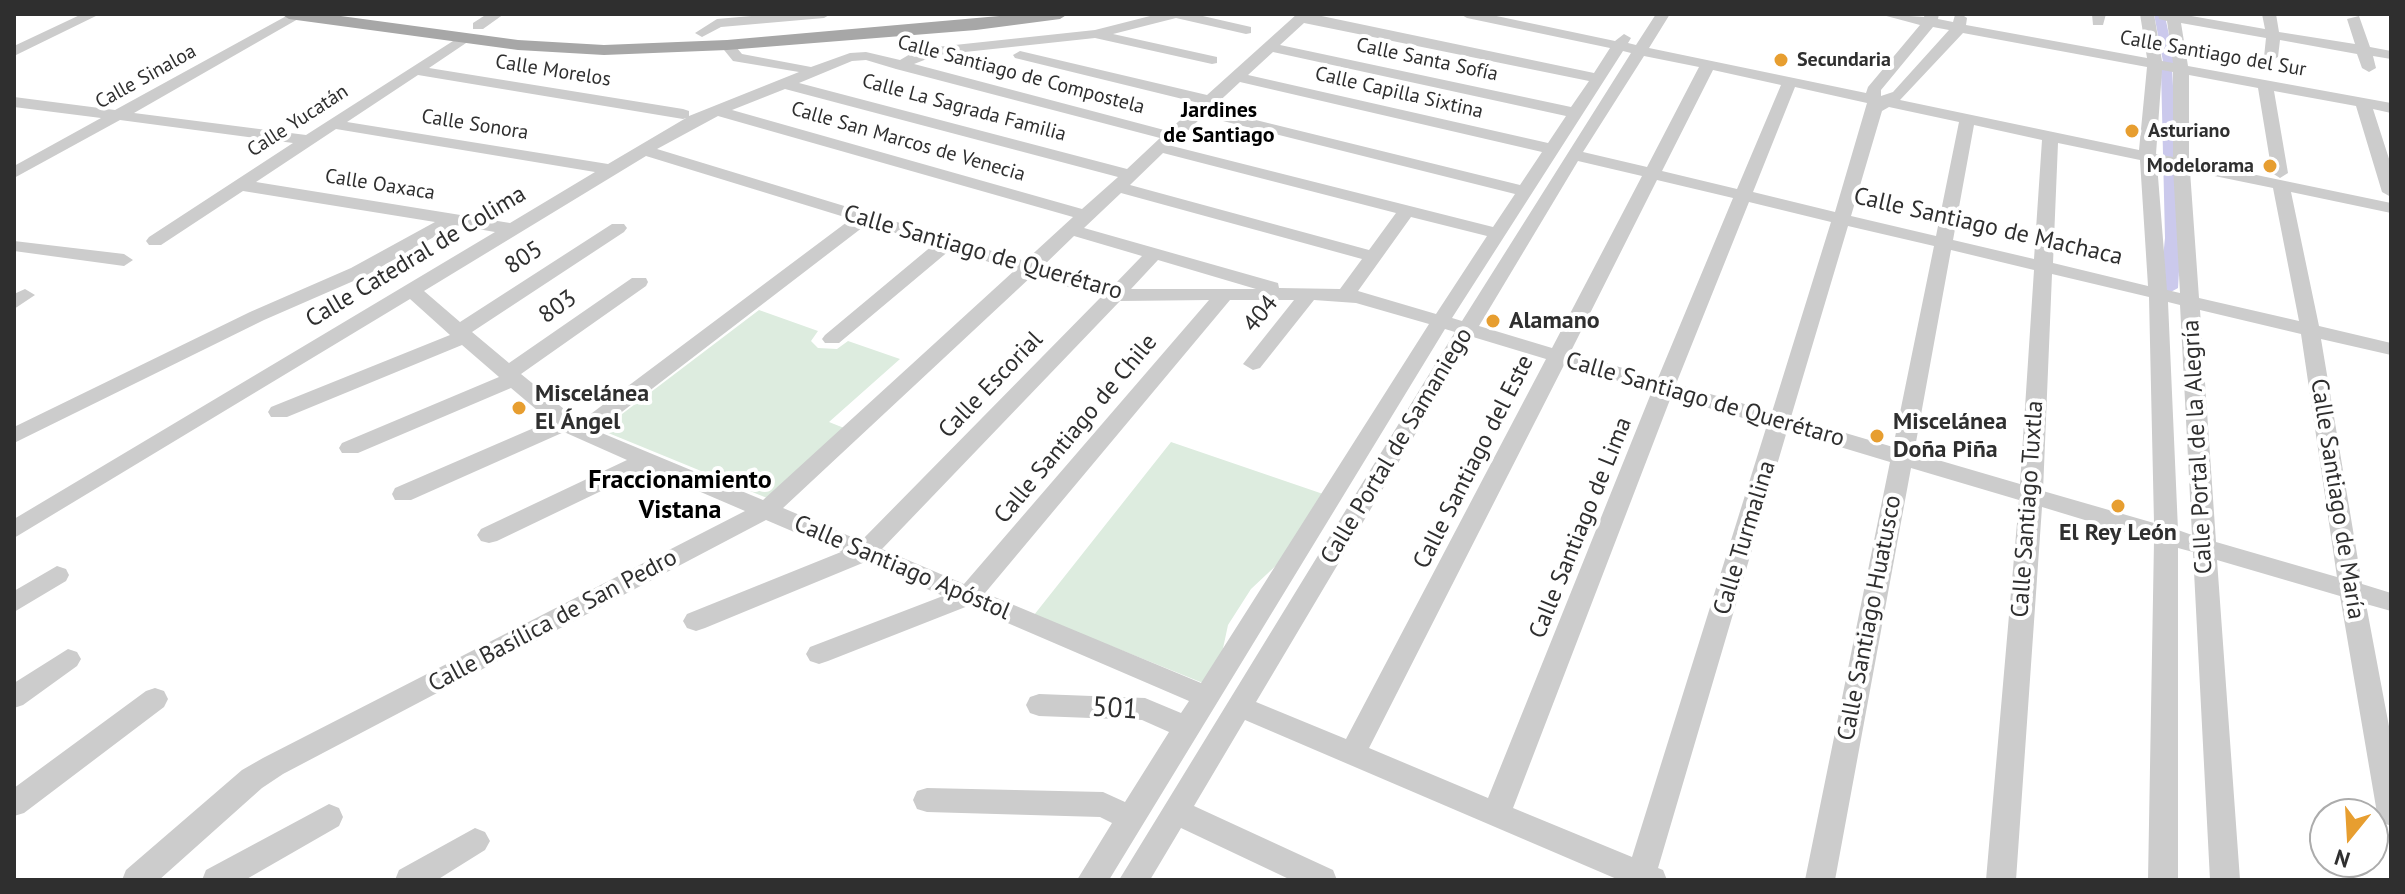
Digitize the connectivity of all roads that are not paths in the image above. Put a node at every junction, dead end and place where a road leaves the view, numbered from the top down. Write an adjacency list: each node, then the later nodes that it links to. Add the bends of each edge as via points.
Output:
1 (93, 14): 30 (street)
2 (401, 14): 22 (main road)
3 (497, 14): 22 (street, Calle Yucatán)
4 (824, 14): 23 (street, via 717,23)
5 (953, 14): 23 (main road)
6 (1060, 14): 27 (main road)
7 (1176, 14): 21 (street); 24 (street)
8 (1467, 14): 26 (street)
9 (1505, 14): 26 (street)
10 (1663, 14): 26 (street, Calle Portal de Samaniego)
11 (1886, 14): 18 (street, Calle Santiago del Sur)
12 (2147, 14): 36 (street, Calle Portal de la Alegría)
13 (2154, 14): 17 (street)
14 (2269, 14): 25 (street)
15 (294, 15): 22 (main road); 56 (street, Calle Sinaloa)
16 (1303, 16): 28 (street, Calle Basílica de San Pedro); 44 (street)
17 (2174, 16): 25 (street); 39 (street, Calle Portal de la Alegría)
18 (1931, 18): 20 (street, Calle Santiago del Sur); 48 (street, Calle Turmalina)
19 (2354, 19): 29 (street)
20 (1960, 21): 36 (street, Calle Santiago del Sur); 48 (street, Calle Turmalina)
21 (1246, 30)
22 (471, 32): 23 (main road, via 589,37); 27 (main road, via 559,49); 42 (street, Calle Yucatán)
23 (702, 33)
24 (1095, 34): 35 (street); 37 (street, via 936,51)
25 (2273, 35): 29 (street); 34 (street)
26 (1631, 44): 38 (street); 44 (street, Calle Portal de Samaniego); 48 (street); 65 (street, Calle Portal de Samaniego)
27 (727, 45): 41 (street, via 738,58)
28 (1271, 47): 43 (street, Calle Basílica de San Pedro); 54 (street, Calle Santa Sofía)
29 (2362, 50): 32 (street); 40 (street)
30 (14, 52)
31 (1020, 55): 51 (street)
32 (2391, 55)
33 (859, 56): 37 (street, Calle Santiago de Compostela); 46 (street, Calle Catedral de Colima)
34 (2271, 57)
35 (1212, 60)
36 (2155, 63): 39 (street, Calle Santiago del Sur); 64 (street, Calle Portal de la Alegría)
37 (901, 66): 61 (street, Calle Santiago de Compostela)
38 (1707, 67): 47 (street); 69 (street, Calle Santiago del Este)
39 (2181, 68): 45 (street, Calle Santiago del Sur); 66 (street, Calle Portal de la Alegría)
40 (2369, 68)
41 (805, 69)
42 (416, 70): 55 (street, Calle Morelos); 58 (street, Calle Yucatán)
43 (1237, 77): 51 (street, Calle Basílica de San Pedro); 62 (street, Calle Capilla Sixtina)
44 (1598, 78): 54 (street, Calle Portal de Samaniego)
45 (2265, 83): 50 (street, Calle Santiago del Sur); 70 (street, Calle Santiago de María)
46 (785, 84): 53 (street, Calle Catedral de Colima); 71 (street, Calle La Sagrada Familia)
47 (1789, 84): 48 (street); 75 (street, Calle Santiago de Lima)
48 (1881, 100): 57 (street); 64 (street); 80 (street, Calle Turmalina)
49 (14, 102): 56 (street)
50 (2363, 102): 52 (street, Calle Santiago del Sur); 74 (street)
51 (1207, 106): 61 (street, Calle Basílica de San Pedro); 73 (street)
52 (2391, 108)
53 (717, 111): 63 (street, Calle Catedral de Colima); 78 (street, Calle San Marcos de Venecia)
54 (1575, 113): 62 (street, Calle Portal de Samaniego)
55 (683, 114)
56 (118, 116): 60 (street); 68 (street, Calle Sinaloa)
57 (1967, 121): 59 (street); 88 (street, Calle Santiago Huatusco)
58 (333, 124): 60 (street, Calle Yucatán); 67 (street, Calle Sonora)
59 (2050, 138): 64 (street); 95 (street, Calle Santiago Tuxtla)
60 (309, 140): 72 (street, Calle Yucatán)
61 (1167, 143): 71 (street, Calle Basílica de San Pedro); 77 (street, Calle Santiago de Compostela)
62 (1551, 149): 73 (street, Calle Portal de Samaniego)
63 (643, 150): 67 (street, Calle Catedral de Colima); 79 (street, Calle Santiago de Querétaro)
64 (2148, 153): 66 (street); 99 (street, Calle Portal de la Alegría)
65 (1573, 155): 69 (street, Calle Santiago de Machaca); 107 (street, Calle Portal de Samaniego)
66 (2182, 159): 70 (street); 104 (street, Calle Portal de la Alegría)
67 (611, 170): 83 (street, Calle Catedral de Colima)
68 (14, 173)
69 (1653, 174): 75 (street, Calle Santiago de Machaca); 111 (street, Calle Santiago del Este)
70 (2280, 179): 74 (street); 76 (street); 106 (street, Calle Santiago de María)
71 (1125, 181): 78 (street, Calle Basílica de San Pedro); 92 (street, Calle La Sagrada Familia)
72 (241, 185): 81 (street, Calle Oaxaca); 86 (street, Calle Yucatán)
73 (1525, 191): 85 (street, Calle Portal de Samaniego)
74 (2391, 194)
75 (1744, 195): 80 (street, Calle Santiago de Machaca); 114 (street, Calle Santiago de Lima)
76 (2391, 208)
77 (1408, 209): 85 (street, Calle Santiago de Compostela); 92 (street)
78 (1088, 216): 84 (street, Calle Basílica de San Pedro)
79 (864, 218): 87 (street, Calle Santiago de Querétaro); 117 (street)
80 (1841, 218): 88 (street, Calle Santiago de Machaca); 116 (street, Calle Turmalina)
81 (453, 219): 83 (street, Calle Oaxaca); 118 (street, via 358,272)
82 (618, 228): 108 (street, 805)
83 (512, 229): 98 (street, Calle Catedral de Colima)
84 (1072, 230): 91 (street); 96 (street, Calle Basílica de San Pedro)
85 (1497, 233): 105 (street, Calle Portal de Samaniego)
86 (155, 241)
87 (947, 243): 96 (street, Calle Santiago de Querétaro); 109 (street)
88 (1943, 243): 95 (street, Calle Santiago de Machaca); 120 (street, Calle Santiago Huatusco)
89 (14, 246): 93 (street)
90 (14, 253): 94 (street)
91 (1154, 254): 100 (street, Calle Escorial); 102 (street)
92 (1374, 257): 103 (street)
93 (124, 260)
94 (81, 264)
95 (2043, 267): 99 (street, Calle Santiago de Machaca); 123 (street, Calle Santiago Tuxtla)
96 (1030, 269): 100 (street, Calle Santiago de Querétaro); 124 (street, Calle Basílica de San Pedro)
97 (639, 282): 113 (street, 803)
98 (411, 290): 108 (street, Calle Santiago Apóstol); 125 (street, Calle Catedral de Colima)
99 (2158, 294): 104 (street, Calle Santiago de Machaca); 127 (street, Calle Portal de la Alegría)
100 (1115, 295): 101 (street, Calle Santiago de Querétaro); 129 (street, Calle Escorial)
101 (1224, 295): 102 (street, Calle Santiago de Querétaro); 132 (street, Calle Santiago de Chile)
102 (1303, 295): 103 (street, Calle Santiago de Querétaro); 112 (street, 404)
103 (1346, 295): 105 (street, Calle Santiago de Querétaro)
104 (2190, 299): 106 (street, Calle Santiago de Machaca); 128 (street, Calle Portal de la Alegría)
105 (1440, 322): 107 (street, Calle Santiago de Querétaro); 139 (street, Calle Portal de Samaniego)
106 (2310, 329): 110 (street, Calle Santiago de Machaca); 131 (street, Calle Santiago de María)
107 (1467, 330): 111 (street, Calle Santiago de Querétaro); 142 (street, Calle Portal de Samaniego)
108 (461, 335): 113 (street, Calle Santiago Apóstol); 115 (street, 805)
109 (832, 339)
110 (2391, 349)
111 (1558, 357): 114 (street, Calle Santiago de Querétaro); 144 (street, Calle Santiago del Este)
112 (1253, 364)
113 (510, 377): 117 (street, Calle Santiago Apóstol); 119 (street, 803)
114 (1664, 388): 116 (street, Calle Santiago de Querétaro); 149 (street, Calle Santiago de Lima)
115 (279, 412)
116 (1780, 422): 120 (street, Calle Santiago de Querétaro); 153 (street, Calle Turmalina)
117 (573, 428): 121 (street, Calle Santiago Apóstol); 122 (street)
118 (14, 436)
119 (350, 448)
120 (1902, 458): 123 (street, Calle Santiago de Querétaro); 160 (street, Calle Santiago Huatusco)
121 (647, 460): 124 (street, Calle Santiago Apóstol); 126 (street)
122 (403, 494)
123 (2031, 496): 127 (street, Calle Santiago de Querétaro); 161 (street, Calle Santiago Tuxtla)
124 (766, 510): 129 (street, Calle Santiago Apóstol); 154 (street, Calle Basílica de San Pedro, via 273,766)
125 (14, 530)
126 (489, 535)
127 (2166, 536): 128 (street, Calle Santiago de Querétaro); 162 (street, Calle Portal de la Alegría)
128 (2204, 547): 131 (street, Calle Santiago de Querétaro); 163 (street, Calle Portal de la Alegría)
129 (865, 552): 132 (street, Calle Santiago Apóstol); 135 (street)
130 (57, 575): 134 (street)
131 (2351, 590): 133 (street, Calle Santiago de Querétaro); 148 (street, Calle Santiago de María)
132 (968, 596): 136 (street); 139 (street, Calle Santiago Apóstol)
133 (2391, 602)
134 (14, 603)
135 (696, 621)
136 (819, 654)
137 (68, 659): 138 (street)
138 (14, 697)
139 (1207, 697): 143 (street, Calle Portal de Samaniego)
140 (155, 699): 146 (street)
141 (1039, 705): 143 (street, 501, via 1145,709)
142 (1239, 706): 144 (street); 147 (street, Calle Portal de Samaniego)
143 (1188, 728): 151 (street, Calle Portal de Samaniego)
144 (1353, 753): 149 (street)
145 (927, 800): 151 (street, via 1103,805)
146 (14, 804)
147 (1175, 811): 158 (street, Calle Portal de Samaniego); 159 (street)
148 (2391, 813)
149 (1496, 814): 153 (street)
150 (329, 817): 155 (street)
151 (1131, 818): 157 (street, Calle Portal de Samaniego)
152 (475, 841): 156 (street)
153 (1647, 878)
154 (137, 880)
155 (217, 880)
156 (410, 880)
157 (1092, 880)
158 (1134, 880)
159 (1322, 880)
160 (1820, 880)
161 (2001, 880)
162 (2163, 880)
163 (2225, 880)

